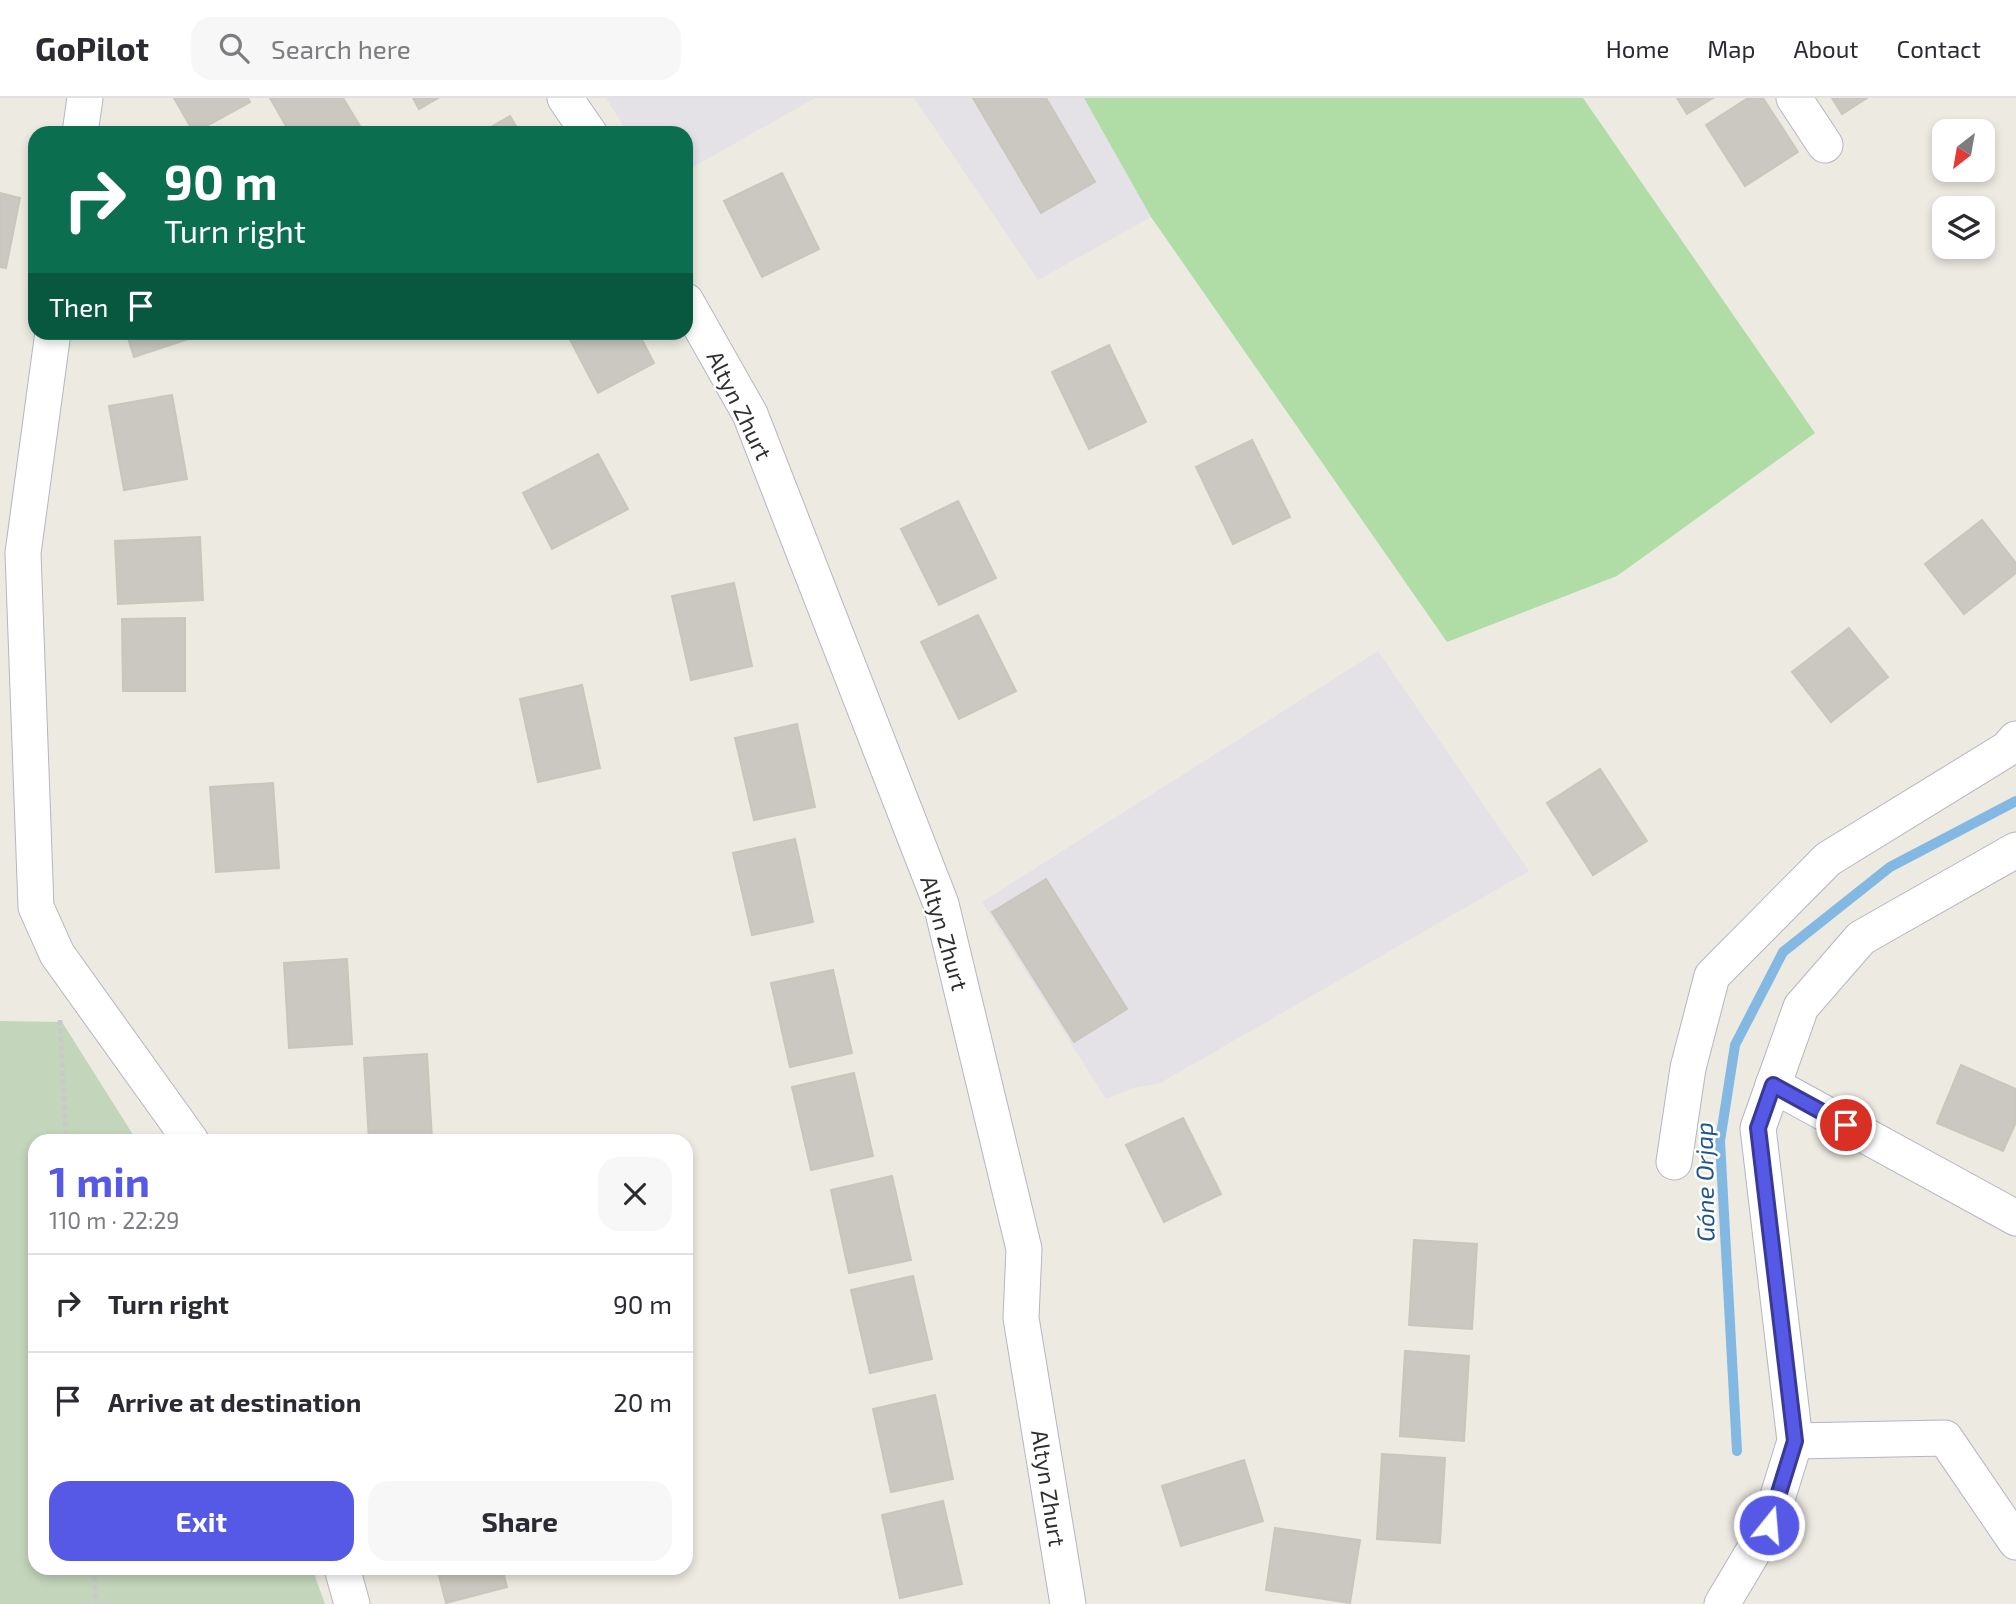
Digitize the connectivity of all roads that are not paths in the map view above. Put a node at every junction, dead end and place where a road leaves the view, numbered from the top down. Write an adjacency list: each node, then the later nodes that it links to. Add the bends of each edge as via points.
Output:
1 (85, 98): 4 (street)
2 (565, 98): 5 (street)
3 (1794, 98): 6 (street)
4 (81, 126)
5 (584, 126)
6 (1825, 145)
7 (693, 313): 19 (street, Altyn Zhurt, via 750,414 941,904 1024,1249 1021,1318)
8 (52, 340): 12 (street, via 23,553 36,907 57,954)
9 (2016, 739): 13 (street, via 1828,859 1712,976 1688,1068)
10 (2016, 850): 11 (street, via 1861,938 1801,1007)
11 (1773, 1085): 14 (street); 15 (street, via 1758,1128)
12 (186, 1134)
13 (1674, 1162)
14 (2016, 1218)
15 (1795, 1441): 16 (street, via 1945,1438); 20 (street, via 1769,1525)
16 (2016, 1542)
17 (344, 1575): 18 (street)
18 (352, 1604)
19 (1068, 1604)
20 (1722, 1604)

